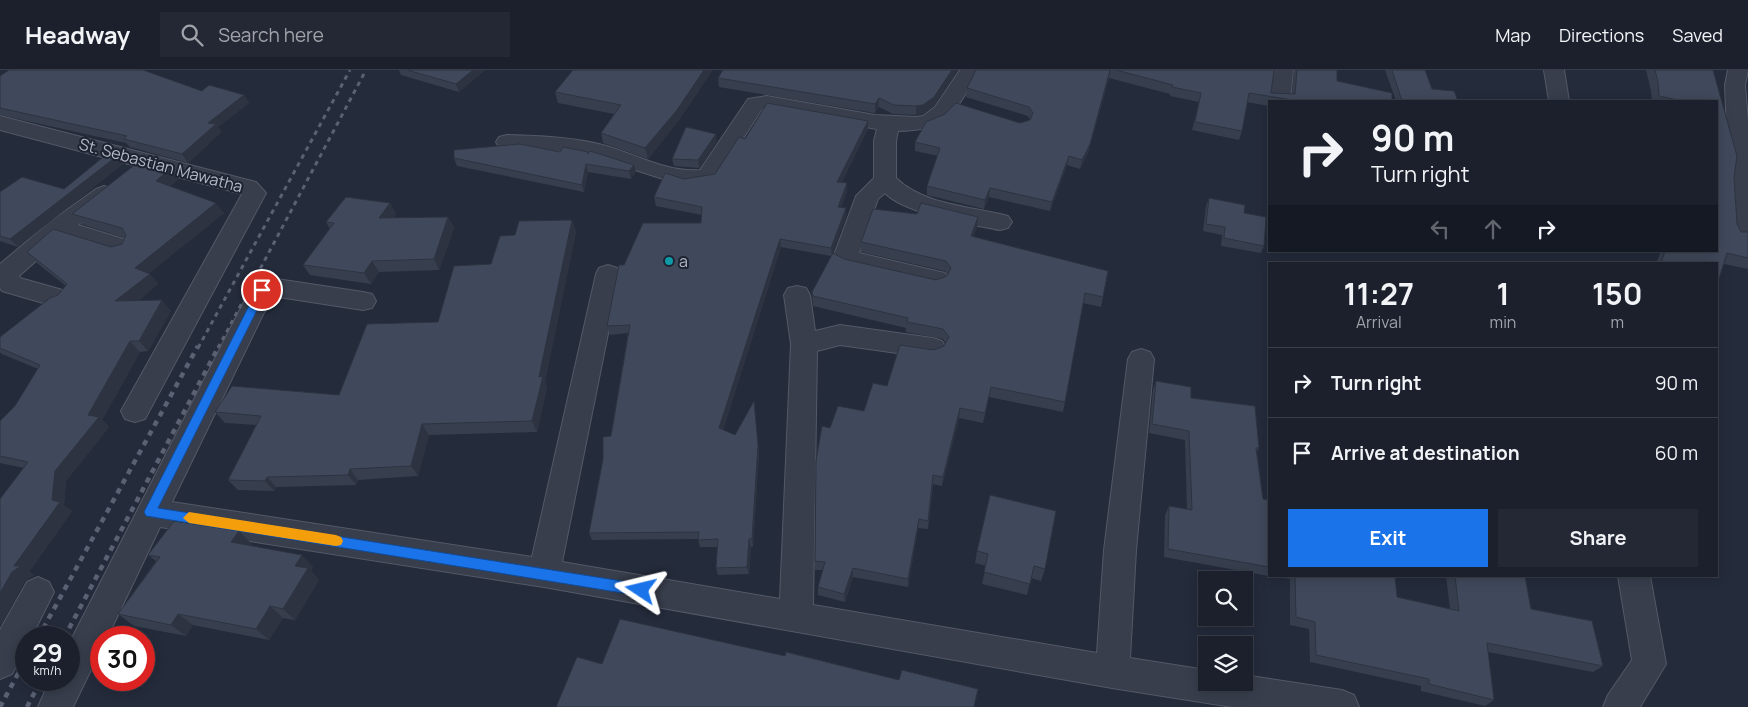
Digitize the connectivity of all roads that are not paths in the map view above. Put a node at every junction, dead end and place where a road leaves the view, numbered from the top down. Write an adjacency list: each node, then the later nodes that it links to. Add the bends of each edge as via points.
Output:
1 (970, 70): 8 (street, via 958,104 930,120 903,125)
2 (1283, 70): 5 (street)
3 (1554, 70): 6 (street)
4 (1738, 70): 16 (street, via 1735,86 1743,160 1740,186)
5 (1280, 100)
6 (1559, 100)
7 (0, 123): 9 (street, St. Sebastian Mawatha)
8 (889, 123): 10 (street, via 767,102 755,104 707,177 684,179 590,149 563,144); 13 (street, via 885,141)
9 (22, 129): 11 (street); 12 (street, St. Sebastian Mawatha)
10 (507, 142)
11 (0, 144)
12 (146, 160): 15 (street); 26 (street, St. Sebastian Mawatha, via 248,187 254,193)
13 (885, 180): 14 (street, via 899,194 936,208); 19 (street, via 868,196 845,258)
14 (1000, 222)
15 (58, 228): 17 (street); 21 (street, via 5,274 11,285)
16 (1742, 233)
17 (121, 247)
18 (608, 274): 28 (street)
19 (936, 279)
20 (797, 295): 23 (street)
21 (57, 298)
22 (363, 301): 27 (street, via 270,287 262,290)
23 (804, 344): 24 (street, via 840,335); 31 (street)
24 (933, 348)
25 (1141, 359): 34 (street, via 1120,550)
26 (135, 411)
27 (150, 512): 28 (street); 32 (street)
28 (544, 573): 31 (street)
29 (1634, 577): 38 (street, via 1649,664)
30 (38, 592): 33 (street)
31 (796, 617): 34 (street)
32 (80, 655)
33 (0, 664)
34 (1112, 672): 37 (street)
35 (62, 691): 36 (street)
36 (55, 707)
37 (1342, 707)
38 (1620, 707)

